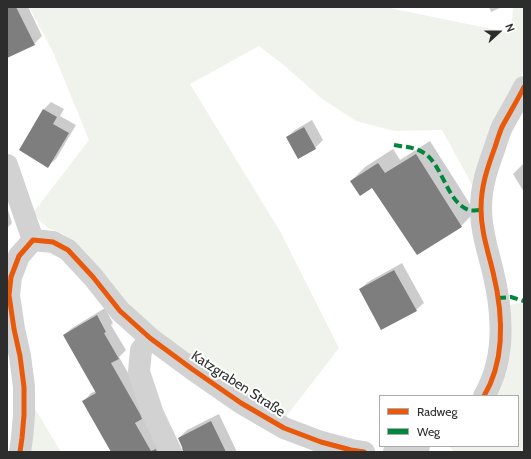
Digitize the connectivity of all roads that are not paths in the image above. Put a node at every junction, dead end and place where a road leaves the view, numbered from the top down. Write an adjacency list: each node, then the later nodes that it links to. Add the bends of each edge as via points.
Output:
1 (524, 87): 5 (street, via 502,129 482,189 484,240 498,298 501,330 499,358)
2 (7, 165): 3 (street)
3 (33, 240): 4 (street, Katzgraben Straße, via 53,242 68,250 120,311); 7 (street, via 19,256 10,277 9,295 24,387)
4 (150, 338): 8 (street, via 141,350 139,372 153,414); 9 (street, Katzgraben Straße, via 241,403 284,428 320,442)
5 (485, 395)
6 (415, 447): 10 (street)
7 (20, 452)
8 (170, 452)
9 (364, 452)
10 (394, 452)

